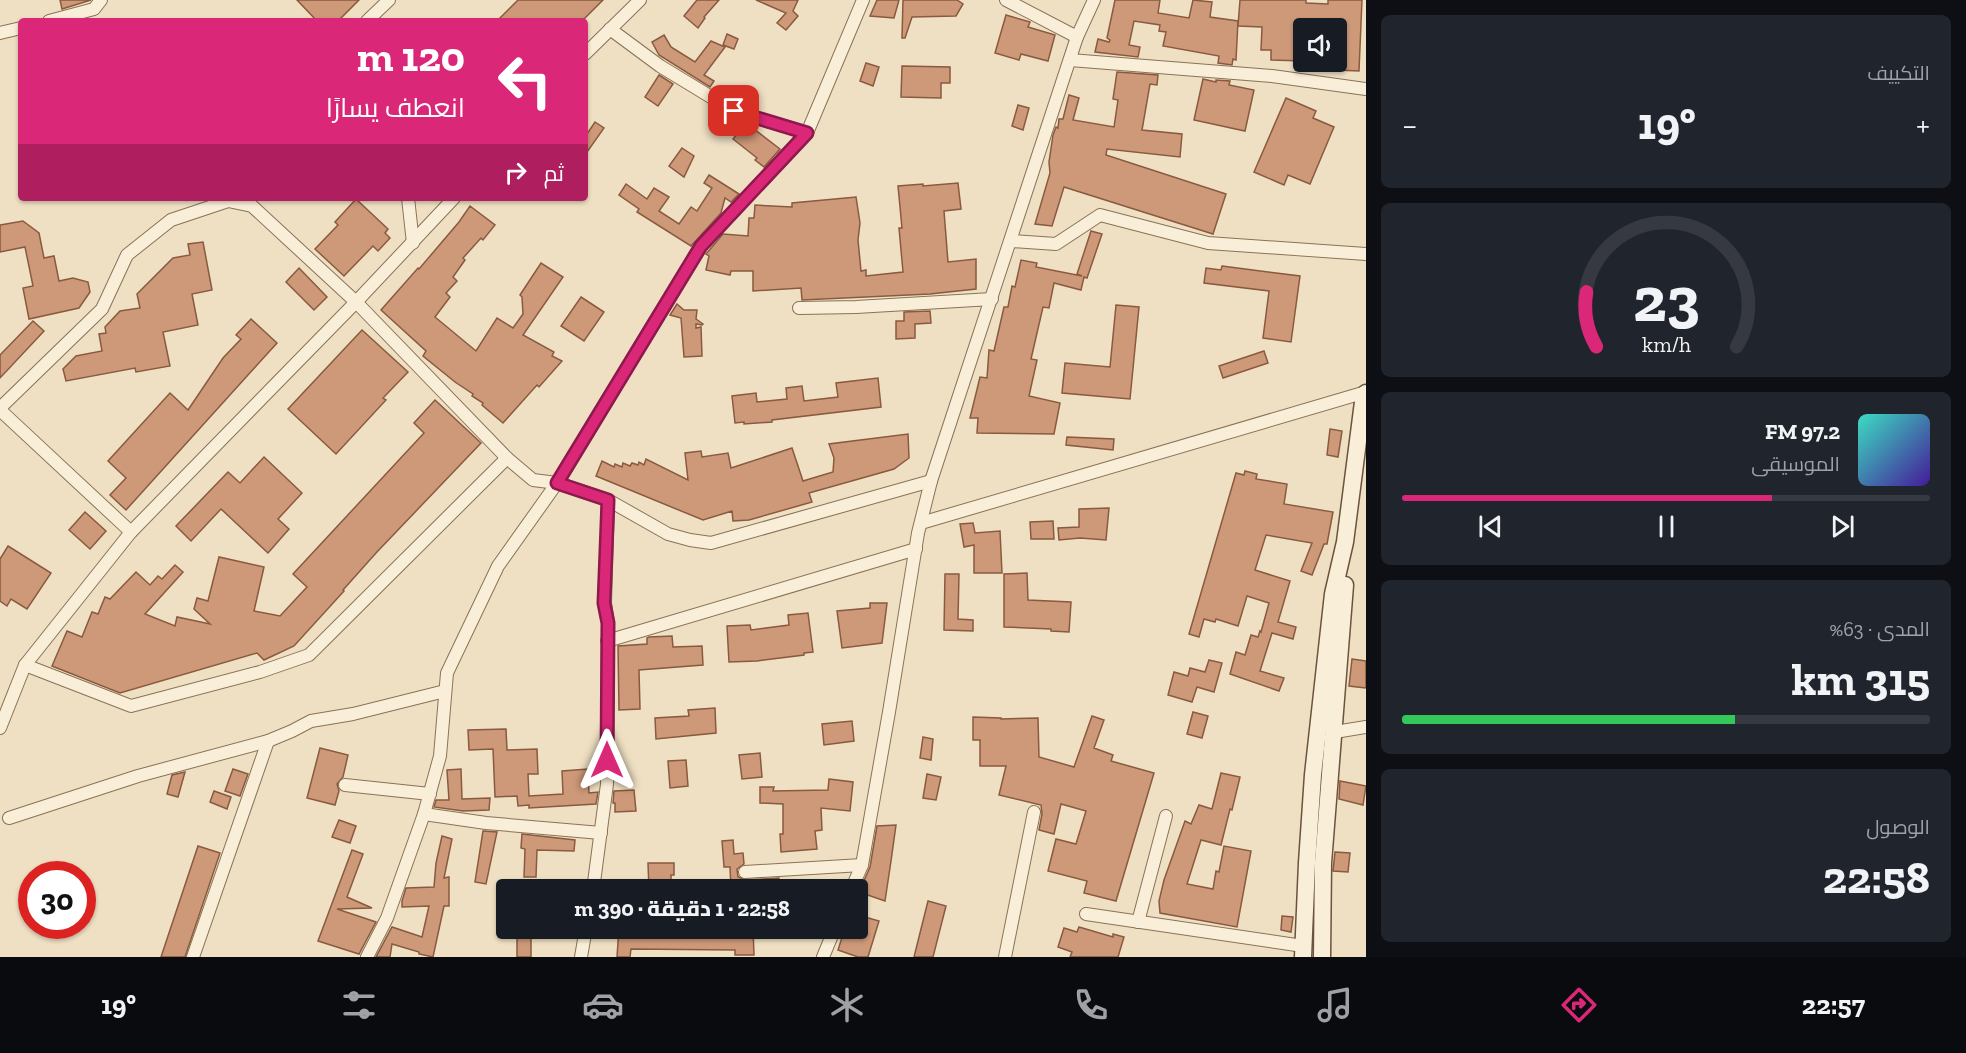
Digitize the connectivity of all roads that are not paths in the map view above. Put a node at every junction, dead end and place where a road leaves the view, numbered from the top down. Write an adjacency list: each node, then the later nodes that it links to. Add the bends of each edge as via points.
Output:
1 (101, 0): 7 (street, via 94,9)
2 (389, 0): 8 (street)
3 (640, 0): 10 (street)
4 (863, 0): 16 (street)
5 (1006, 0): 12 (street)
6 (1094, 0): 12 (street)
7 (60, 18)
8 (370, 18)
9 (18, 29): 11 (street)
10 (610, 29): 13 (street); 16 (street, via 660,66 734,111)
11 (0, 33)
12 (1077, 37): 14 (street)
13 (588, 51)
14 (1070, 60): 15 (street, via 1272,75); 21 (street)
15 (1366, 89)
16 (807, 133): 32 (street, via 701,246)
17 (222, 201): 28 (street, via 171,220 127,255 102,309)
18 (228, 201): 25 (street, via 252,206)
19 (408, 201): 22 (street)
20 (451, 201): 22 (street)
21 (1011, 241): 23 (street, via 1056,244 1100,216 1208,243); 24 (street)
22 (412, 243): 25 (street)
23 (1366, 254)
24 (992, 299): 26 (street); 31 (street)
25 (356, 302): 30 (street); 35 (street)
26 (799, 308)
27 (1366, 392): 29 (main road); 34 (street)
28 (0, 409): 35 (street)
29 (1365, 414): 36 (main road)
30 (507, 458): 32 (street, via 533,480); 39 (street, via 309,655 131,706)
31 (931, 481): 33 (street, via 711,543 668,534); 34 (street)
32 (557, 483): 33 (street); 40 (street, via 498,566 447,673)
33 (608, 500): 38 (street, via 604,603)
34 (921, 523): 37 (street)
35 (131, 532): 39 (street)
36 (1345, 542): 43 (main road, via 1346,582); 60 (main road, via 1334,594 1313,775)
37 (916, 549): 38 (street); 52 (street)
38 (608, 641): 51 (street, via 607,784)
39 (25, 665): 41 (street)
40 (445, 691): 44 (street, via 311,721); 46 (street, via 440,756)
41 (0, 728)
42 (1366, 728): 43 (street)
43 (1335, 732): 66 (main road, via 1323,863)
44 (268, 741): 50 (street, via 138,776); 61 (street)
45 (345, 785): 46 (street)
46 (430, 794): 48 (street)
47 (1034, 812): 65 (street)
48 (424, 814): 51 (street); 62 (street, via 387,918)
49 (1166, 816): 57 (street)
50 (9, 818)
51 (601, 833): 54 (street)
52 (862, 865): 53 (street); 55 (street)
53 (745, 872)
54 (595, 879)
55 (856, 879)
56 (1086, 914): 57 (street)
57 (1138, 922): 60 (street)
58 (584, 939): 63 (street)
59 (830, 939): 64 (street)
60 (1303, 951)
61 (193, 957)
62 (367, 957)
63 (581, 957)
64 (823, 957)
65 (1005, 957)
66 (1322, 957)

